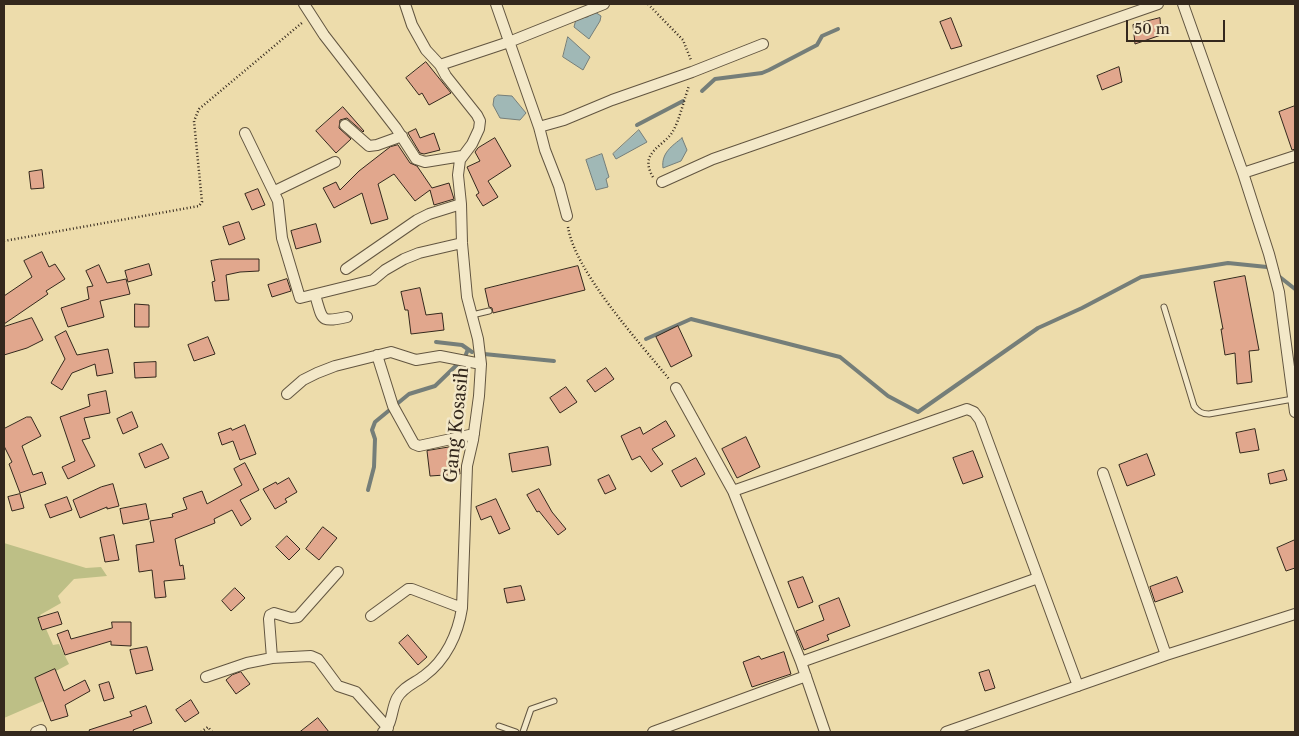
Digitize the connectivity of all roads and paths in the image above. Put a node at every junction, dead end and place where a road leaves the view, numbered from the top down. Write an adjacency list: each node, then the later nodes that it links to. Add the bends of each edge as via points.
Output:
1 (304, 4): 8 (street)
2 (405, 4): 11 (street, Gang Kosasih, via 426,50)
3 (496, 4): 9 (street)
4 (604, 4): 9 (street)
5 (648, 4): 12 (path, via 683,40)
6 (1158, 4): 21 (street, via 713,159)
7 (1183, 4): 20 (street)
8 (311, 16): 16 (street); 25 (path, via 198,109 194,122 202,202 199,206)
9 (509, 42): 11 (street); 14 (street)
10 (762, 44): 12 (street)
11 (440, 65): 17 (street, Gang Kosasih, via 480,121 476,136)
12 (692, 72): 14 (street); 21 (path, via 673,132 649,158 651,175)
13 (345, 125): 16 (street, via 369,146)
14 (539, 127): 24 (street)
15 (245, 133): 22 (street)
16 (402, 136): 17 (street, via 420,161)
17 (462, 156): 23 (street, Gang Kosasih, via 458,166)
18 (1295, 156): 20 (street)
19 (335, 162): 22 (street)
20 (1243, 173): 37 (street, via 1279,292)
21 (662, 182)
22 (274, 191): 28 (street, via 282,238 300,298)
23 (461, 204): 26 (street, Gang Kosasih); 27 (street, via 423,217)
24 (567, 216): 35 (path, via 570,237 590,277)
25 (4, 241)
26 (462, 244): 28 (street, via 404,258 373,280); 31 (street, Gang Kosasih)
27 (346, 269)
28 (315, 295): 32 (street, via 325,320)
29 (1164, 307): 37 (lane, via 1198,411 1209,414)
30 (489, 311): 31 (lane)
31 (471, 315): 34 (street, Gang Kosasih, via 478,339)
32 (347, 317)
33 (377, 355): 34 (street, via 391,352 416,360 440,356); 36 (street, via 334,366 303,380); 39 (street, via 393,406 414,444 419,446)
34 (478, 364): 39 (street, Gang Kosasih)
35 (676, 388): 41 (street)
36 (287, 394)
37 (1294, 399): 38 (street)
38 (1295, 412)
39 (474, 434): 44 (street, Gang Kosasih, via 467,466)
40 (1102, 473): 47 (street)
41 (733, 491): 43 (street, via 969,409 980,420); 49 (street)
42 (338, 572): 48 (street, via 298,617 270,615)
43 (1038, 578): 49 (street); 52 (street)
44 (462, 608): 46 (street, via 408,589); 55 (street, Gang Kosasih, via 455,637 428,673 406,687 396,698)
45 (1295, 614): 47 (street)
46 (371, 616)
47 (1166, 655): 52 (street)
48 (272, 658): 51 (street); 55 (street, via 311,656 318,660 338,686 356,692)
49 (801, 662): 50 (street)
50 (806, 676): 60 (street); 61 (street)
51 (206, 677)
52 (1078, 686): 62 (street)
53 (554, 701): 59 (lane, via 531,709)
54 (499, 726): 58 (lane)
55 (385, 730)
56 (201, 732): 57 (path, via 208,727)
57 (212, 732)
58 (516, 732)
59 (523, 732)
60 (653, 732)
61 (825, 732)
62 (946, 732)

